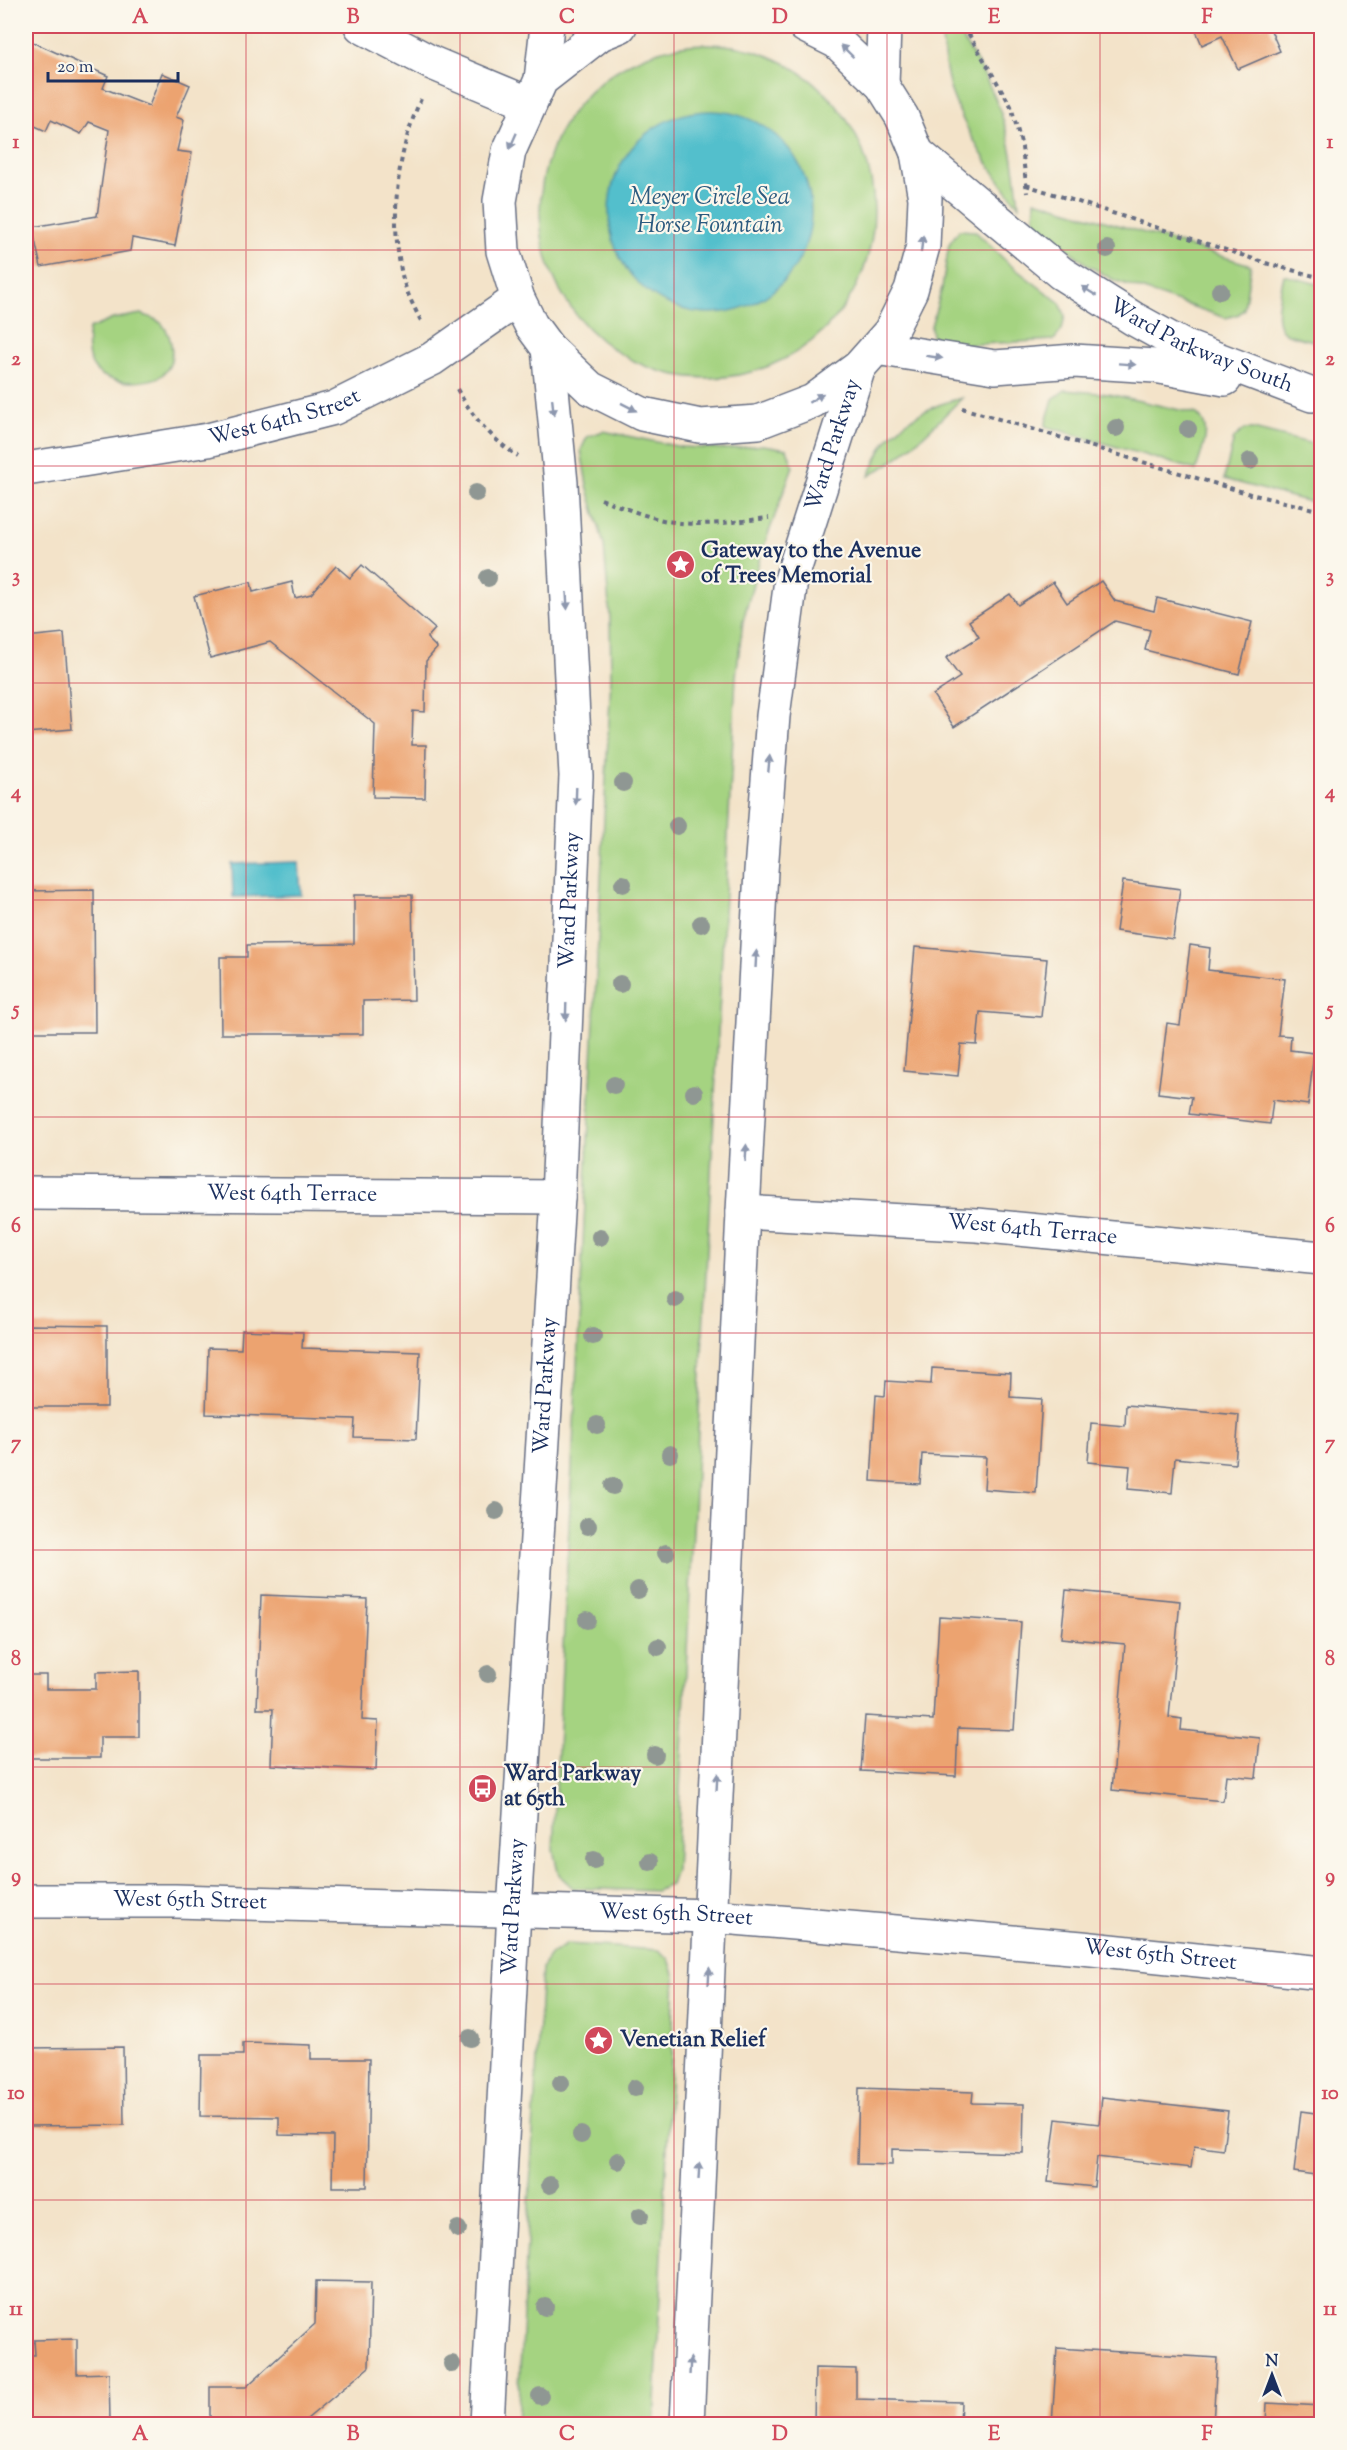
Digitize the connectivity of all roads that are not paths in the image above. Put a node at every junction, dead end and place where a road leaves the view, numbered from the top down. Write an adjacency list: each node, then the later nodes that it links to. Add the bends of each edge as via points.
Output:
1 (361, 26): 7 (main road, via 432,63)
2 (547, 26): 7 (main road)
3 (620, 26): 7 (main road, via 600,34)
4 (805, 26): 6 (main road, one-way to 4, via 837,42)
5 (884, 26): 6 (main road)
6 (882, 86): 8 (main road, via 902,117)
7 (536, 92): 9 (main road, one-way to 9, via 509,151 500,201 503,251)
8 (916, 153): 11 (main road, one-way to 8, via 890,332 911,290 923,246 925,198); 12 (main road, Ward Parkway South, one-way to 8, via 1183,346 1134,319 1061,273)
9 (518, 299): 10 (main road); 13 (main road, West 64th Street, via 432,359 334,408 208,440)
10 (548, 348): 11 (main road, one-way to 11, via 590,388 642,414 700,426 758,422 813,401); 15 (main road, Ward Parkway, one-way to 15, via 561,483 576,776)
11 (868, 358): 12 (main road, Ward Parkway South, one-way to 12, via 995,367 1074,361 1155,366); 16 (main road, Ward Parkway, one-way to 11, via 760,871 773,716 791,580)
12 (1317, 396)
13 (26, 469)
14 (26, 1193): 15 (main road, West 64th Terrace)
15 (558, 1197): 19 (main road, Ward Parkway)
16 (743, 1212): 17 (main road, West 64th Terrace, via 977,1225); 20 (main road, Ward Parkway, one-way to 16)
17 (1322, 1258)
18 (26, 1901): 19 (main road, West 65th Street, via 175,1901)
19 (514, 1911): 20 (main road, West 65th Street); 22 (main road, Ward Parkway)
20 (711, 1916): 21 (main road, West 65th Street); 23 (main road, Ward Parkway, one-way to 20)
21 (1322, 1973)
22 (486, 2424)
23 (687, 2424)

